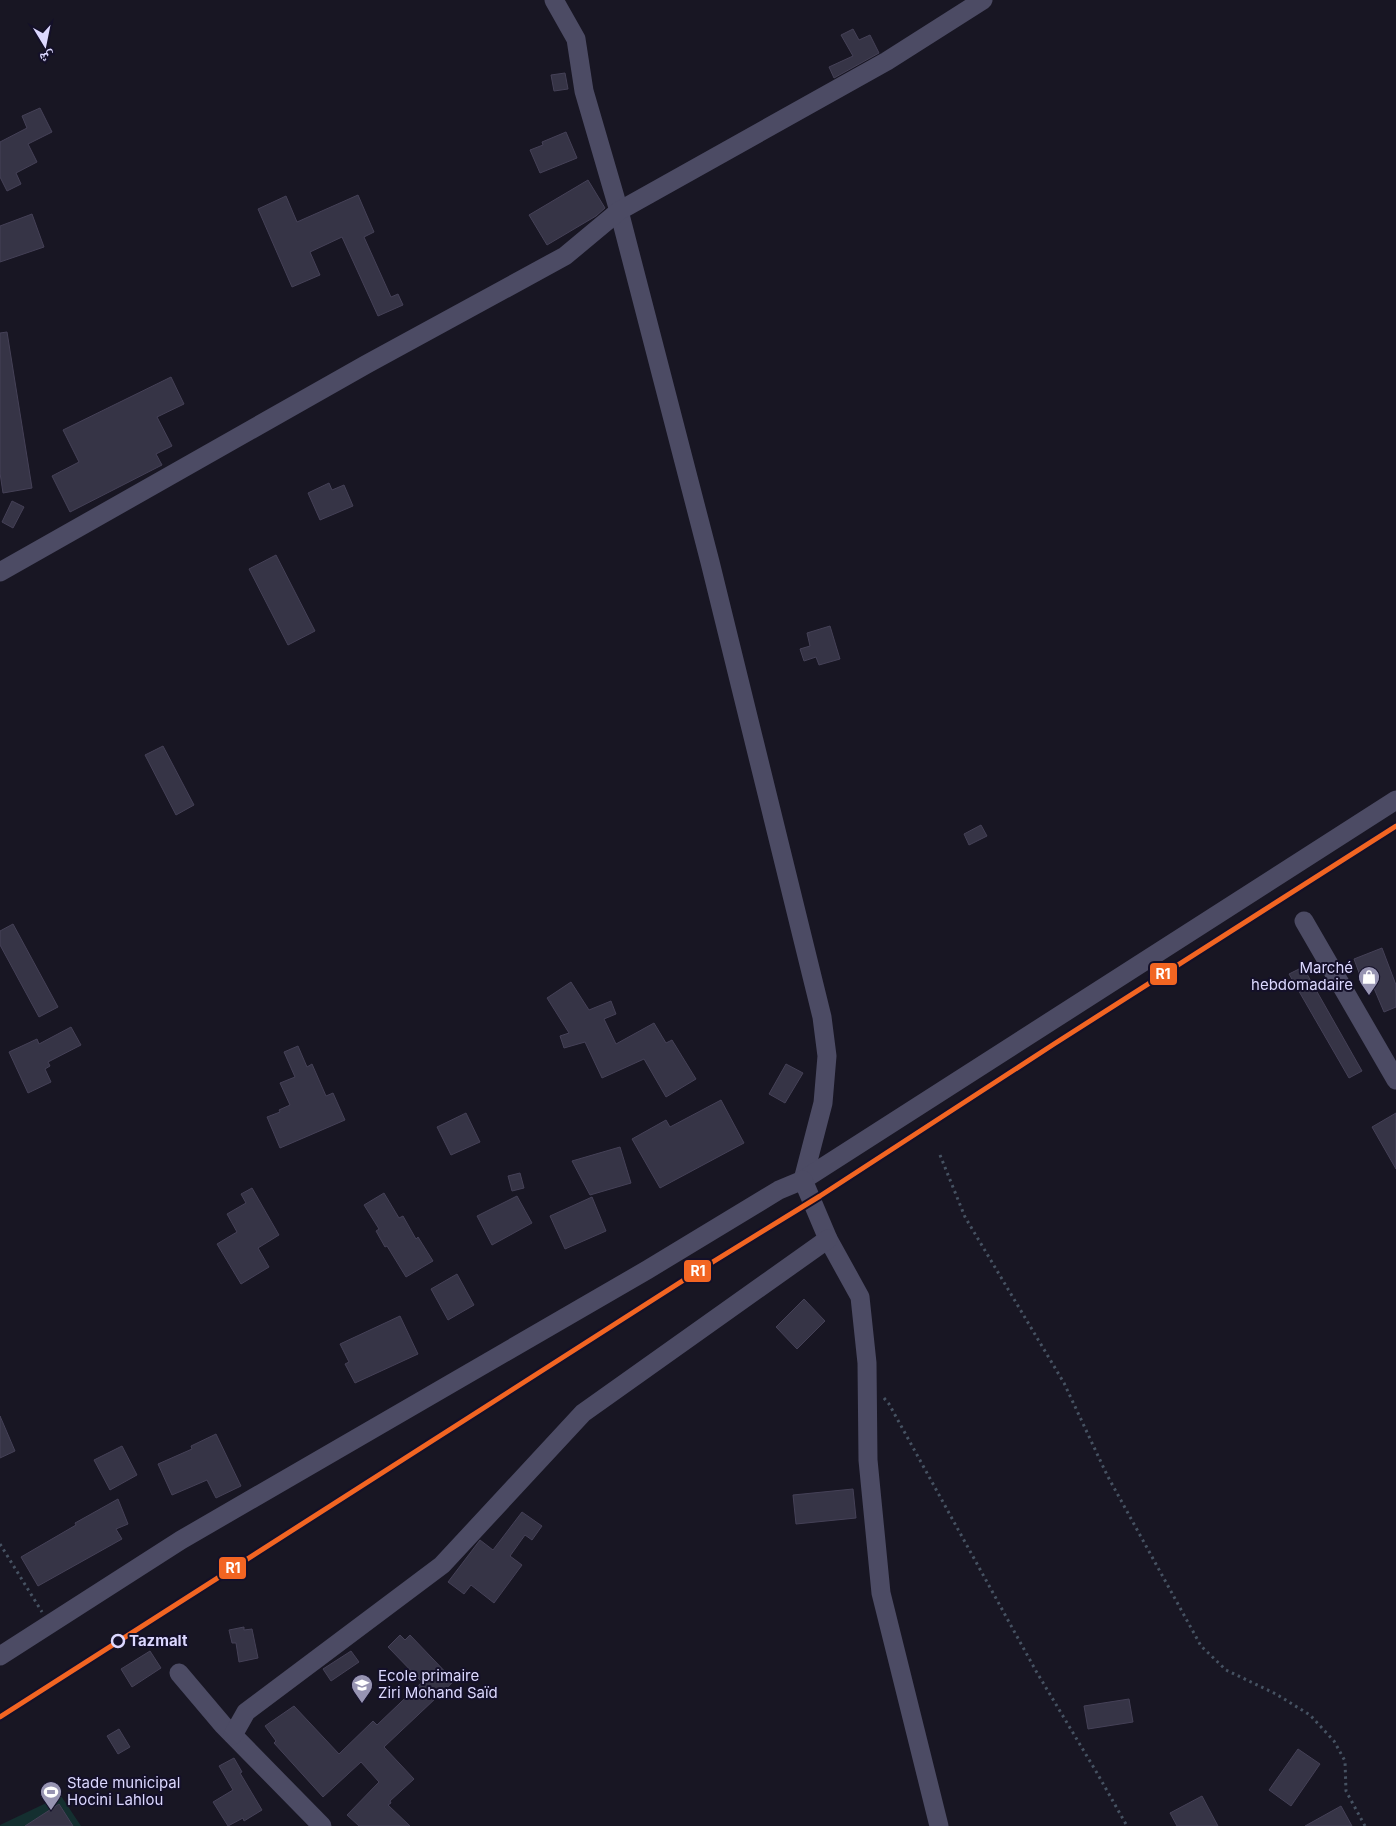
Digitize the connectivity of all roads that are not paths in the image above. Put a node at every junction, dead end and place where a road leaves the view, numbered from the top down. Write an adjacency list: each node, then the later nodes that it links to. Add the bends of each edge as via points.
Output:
1 (554, 0): 3 (street, via 576,40 584,91)
2 (983, 0): 3 (street, via 887,61)
3 (619, 211): 4 (street, via 565,256); 8 (street, via 710,562 822,1017 827,1056 823,1104)
4 (0, 572)
5 (1396, 800): 8 (street)
6 (1304, 921): 7 (street)
7 (1396, 1080)
8 (803, 1180): 9 (street); 10 (street, via 779,1190 648,1270 190,1535)
9 (828, 1239): 12 (street, via 583,1413 442,1565 246,1712); 14 (street, via 860,1297 868,1362 868,1460 880,1593)
10 (0, 1656)
11 (179, 1673): 12 (street)
12 (233, 1735): 13 (street)
13 (322, 1826)
14 (938, 1826)

